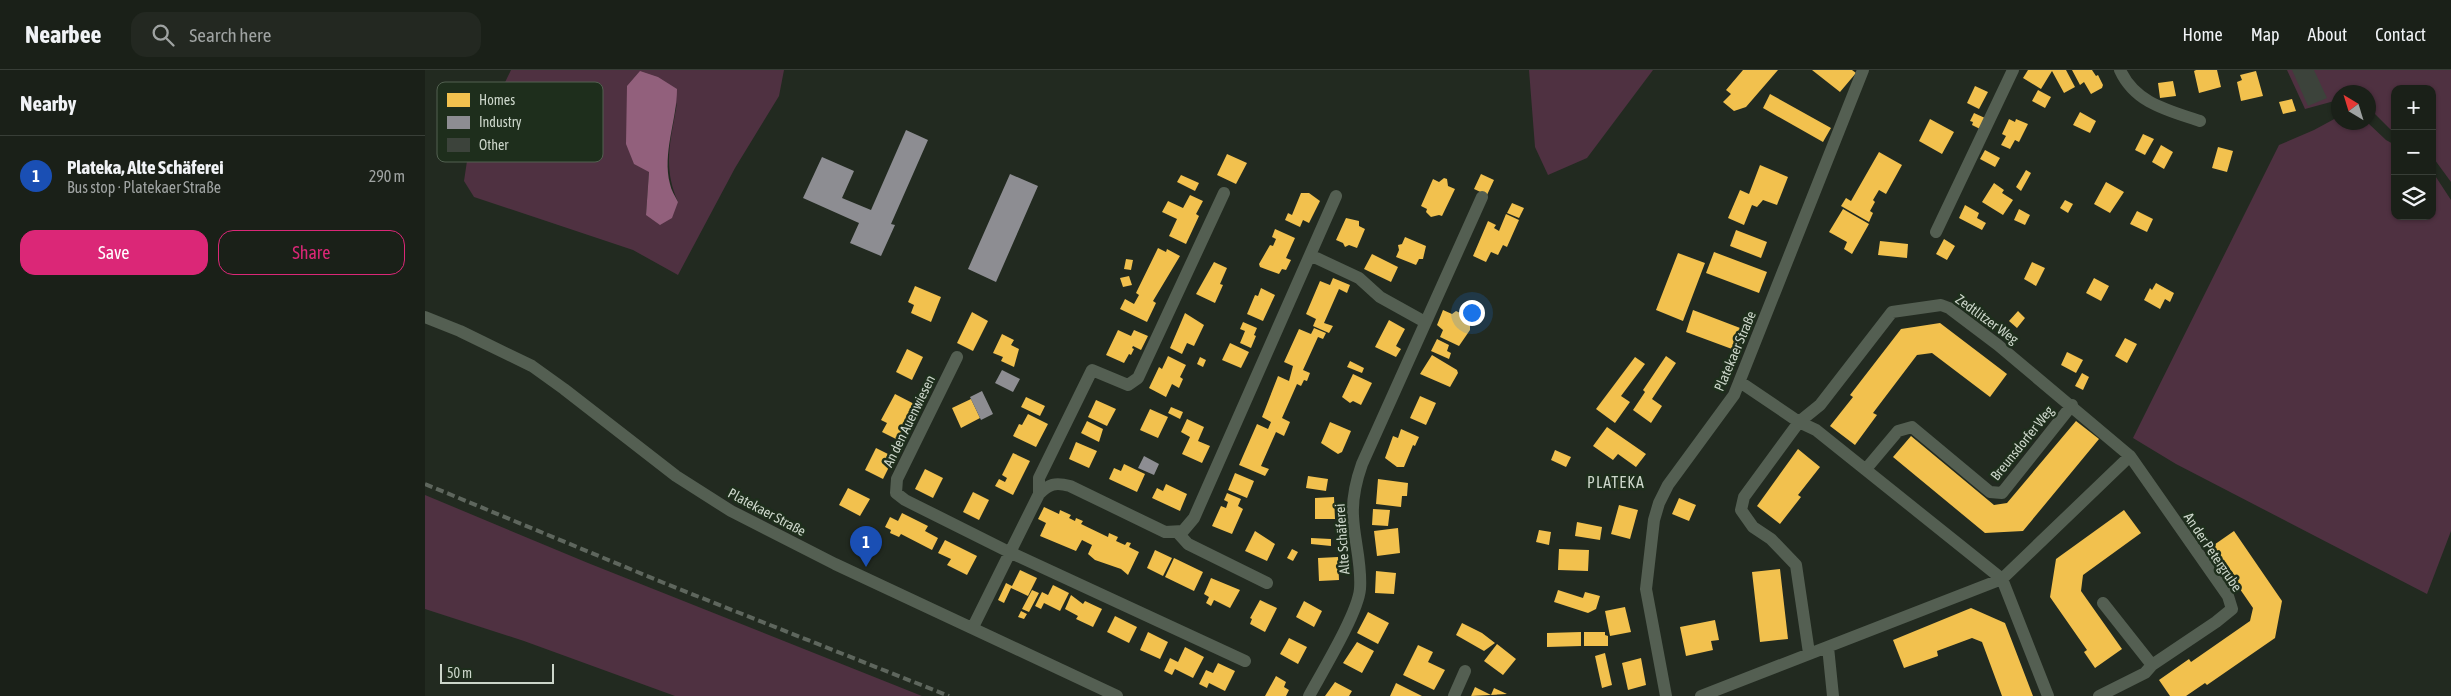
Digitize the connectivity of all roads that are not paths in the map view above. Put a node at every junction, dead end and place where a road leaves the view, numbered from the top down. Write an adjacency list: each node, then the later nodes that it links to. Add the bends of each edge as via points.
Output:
1 (1863, 70): 13 (street, Platekaer Straße)
2 (2013, 70): 8 (street)
3 (2120, 70): 4 (street, via 2126,83 2139,97 2157,107)
4 (2200, 121)
5 (1225, 193): 18 (street, via 1138,378 1128,385 1092,370 1039,478)
6 (1336, 196): 9 (street)
7 (1482, 197): 11 (street, Alte Schäferei)
8 (1936, 232)
9 (1310, 255): 11 (street, via 1359,278 1380,297); 19 (street, via 1194,518)
10 (425, 317): 24 (street, Platekaer Straße, via 532,366 676,476 731,511 835,564)
11 (1425, 322): 31 (street, Alte Schäferei, via 1357,478 1353,516 1359,591)
12 (957, 356): 20 (street, An den Auenwiesen, via 897,479 896,493)
13 (1740, 382): 15 (street); 33 (street, Platekaer Straße, via 1727,408 1669,485 1654,520 1646,589)
14 (2072, 405): 15 (street, Zedtlitzer Weg, via 1975,327 1941,305 1892,312 1820,404); 16 (street, Breunsdorfer Weg); 17 (street, Breunsdorfer Weg, via 2002,493 1990,492 1912,428 1898,431)
15 (1799, 422): 17 (street, via 1816,430); 26 (street, Zedtlitzer Weg, via 1744,497 1741,510 1753,527 1771,539 1796,565)
16 (2129, 456): 21 (street); 28 (street, An der Petergrube, via 2228,596 2232,609)
17 (1866, 469): 21 (street)
18 (1039, 494): 19 (street, via 1048,485 1070,486 1165,532); 20 (street)
19 (1178, 533): 22 (street, via 1188,544)
20 (1009, 552): 24 (street); 27 (street)
21 (2002, 580): 25 (street); 36 (street)
22 (1267, 583)
23 (2103, 603): 28 (street)
24 (973, 627): 30 (street, Platekaer Straße)
25 (1828, 647): 26 (street); 35 (street)
26 (1809, 653): 34 (street)
27 (1245, 661)
28 (2151, 665): 37 (street, An der Petergrube, via 2145,673)
29 (1465, 671): 32 (street)
30 (1117, 696)
31 (1309, 696)
32 (1454, 696)
33 (1666, 696)
34 (1701, 696)
35 (1833, 696)
36 (2048, 696)
37 (2099, 696)

